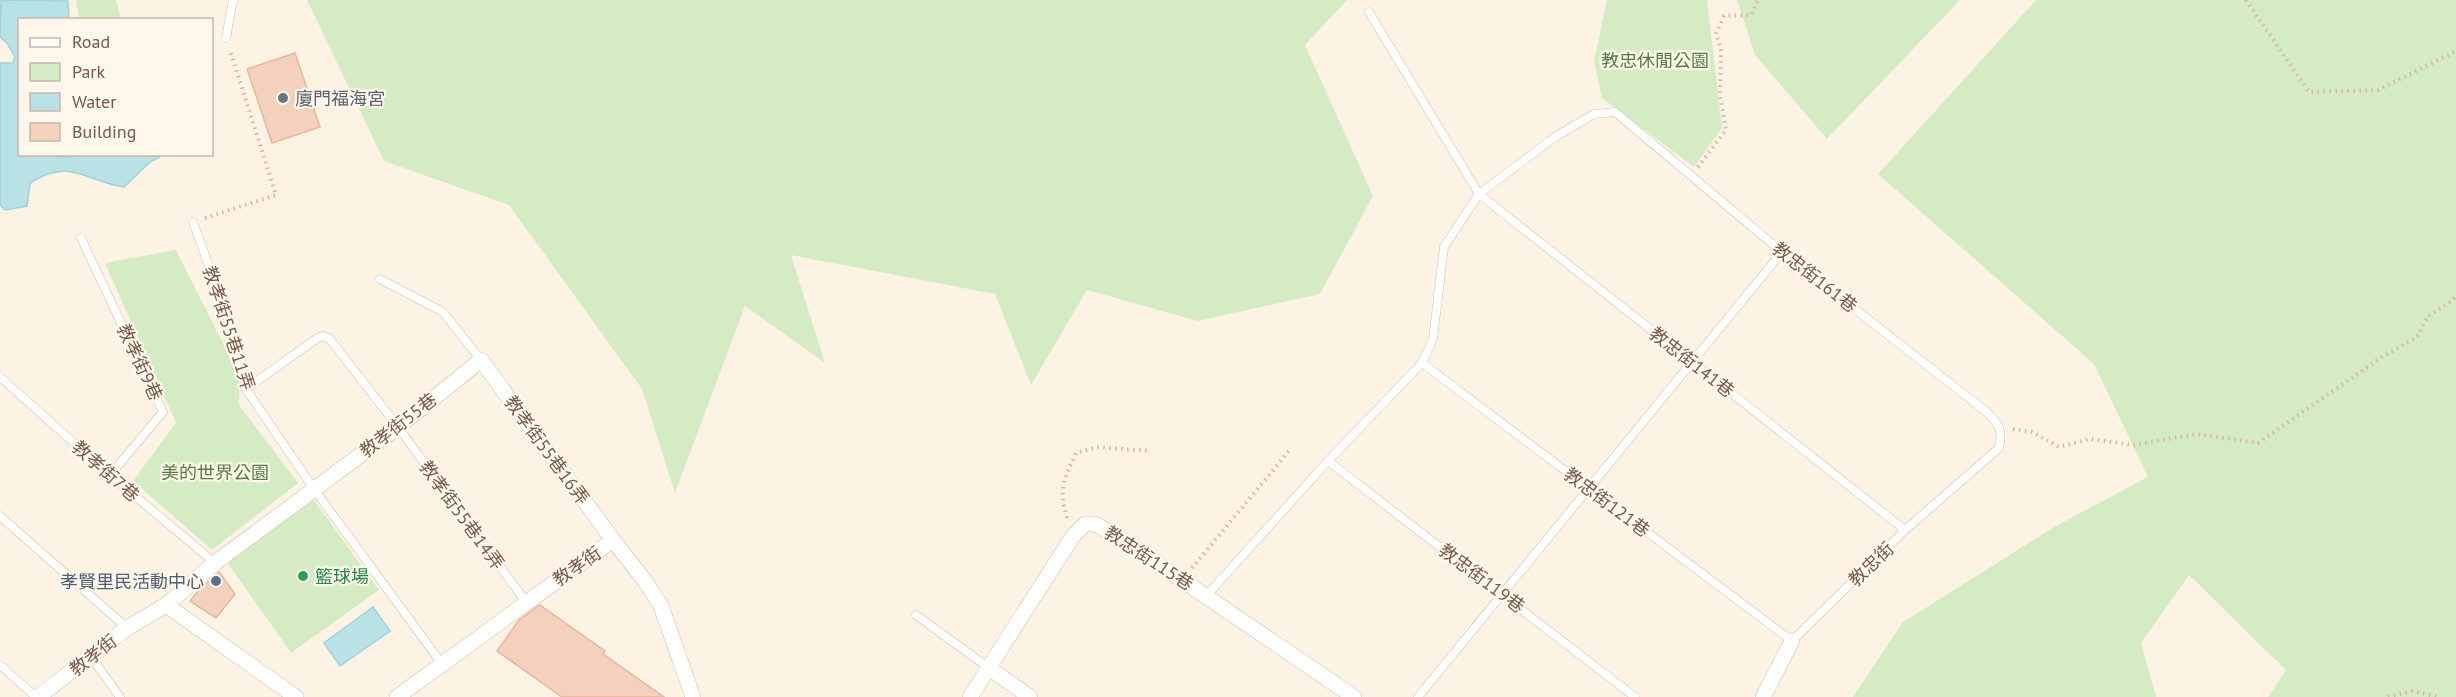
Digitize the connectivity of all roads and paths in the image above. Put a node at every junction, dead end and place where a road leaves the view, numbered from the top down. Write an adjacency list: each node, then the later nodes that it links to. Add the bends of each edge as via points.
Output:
1 (233, 0): 5 (lane)
2 (1758, 0): 7 (path, via 1751,15 1724,16 1716,34 1721,49 1720,94 1726,130)
3 (2246, 0): 6 (path, via 2309,92 2378,90)
4 (1369, 12): 8 (lane)
5 (226, 38): 9 (path, via 276,195)
6 (2456, 51)
7 (1691, 176): 8 (lane, 教忠街161巷, via 1615,112 1594,114 1555,137); 11 (lane, 教忠街161巷)
8 (1479, 194): 15 (lane, 教忠街141巷); 16 (lane, via 1443,247 1433,339)
9 (193, 222): 18 (lane, 教孝街55巷11弄, via 238,349)
10 (81, 238): 24 (lane, 教孝街9巷, via 163,412)
11 (1782, 252): 15 (lane); 20 (lane, 教忠街161巷, via 1988,413)
12 (380, 279): 14 (lane, via 443,312)
13 (2456, 295): 20 (path, via 2428,316 2416,337 2259,443 2197,434 2133,445 2090,439 2059,447 2032,432)
14 (481, 360): 19 (street, 教孝街55巷); 30 (street, 教孝街55巷16弄)
15 (1691, 362): 25 (lane); 28 (lane, 教忠街141巷)
16 (1422, 363): 23 (lane); 25 (lane, 教忠街121巷)
17 (0, 377): 24 (lane, 教孝街7巷)
18 (246, 389): 19 (lane, 教孝街55巷14弄, via 323,336 333,342); 26 (lane, 教孝街55巷11弄)
19 (398, 427): 26 (street, 教孝街55巷); 35 (lane, 教孝街55巷14弄)
20 (2000, 427): 28 (lane, 教忠街, via 1999,448)
21 (1149, 451): 29 (path, via 1097,447 1076,453 1064,479 1061,498)
22 (1289, 451): 32 (path)
23 (1328, 460): 33 (lane, 教忠街119巷); 34 (lane)
24 (110, 475): 31 (lane, 教孝街7巷)
25 (1589, 488): 33 (lane); 39 (lane, 教忠街121巷)
26 (314, 489): 31 (street, 教孝街55巷); 41 (lane, 教孝街55巷11弄)
27 (0, 516): 38 (lane)
28 (1905, 530): 39 (lane, 教忠街)
29 (1073, 536): 32 (street, 教忠街115巷, via 1085,524 1095,524); 43 (street)
30 (613, 540): 35 (street, 教孝街); 48 (street, 教孝街, via 661,606)
31 (215, 563): 36 (street, 教孝街)
32 (1182, 579): 34 (street, 教忠街115巷)
33 (1502, 593): 52 (lane); 53 (lane, 教忠街119巷)
34 (1207, 595): 51 (street, 教忠街115巷)
35 (526, 602): 41 (street, 教孝街)
36 (166, 605): 38 (street, 教孝街); 46 (street)
37 (916, 615): 43 (lane)
38 (127, 628): 40 (street, 教孝街)
39 (1792, 641): 54 (street, 教忠街)
40 (91, 657): 44 (street, 教孝街); 45 (lane)
41 (442, 664): 47 (street, 教孝街)
42 (0, 665): 44 (lane)
43 (988, 668): 49 (street); 50 (street)
44 (37, 697)
45 (120, 697)
46 (296, 697)
47 (397, 697)
48 (693, 697)
49 (970, 697)
50 (1030, 697)
51 (1354, 697)
52 (1418, 697)
53 (1635, 697)
54 (1763, 697)
55 (2388, 697): 56 (path, via 2413,691)
56 (2439, 697)

